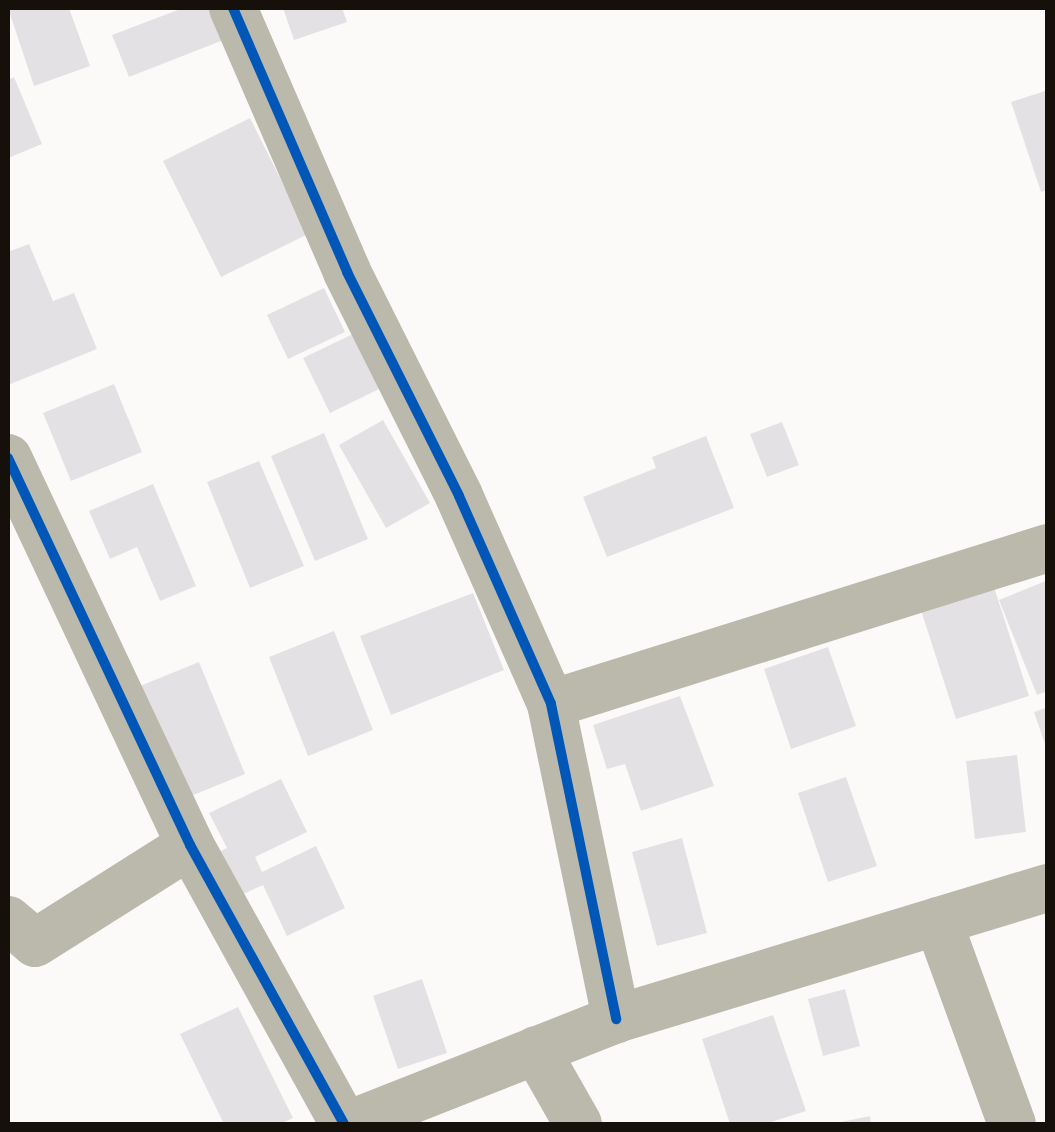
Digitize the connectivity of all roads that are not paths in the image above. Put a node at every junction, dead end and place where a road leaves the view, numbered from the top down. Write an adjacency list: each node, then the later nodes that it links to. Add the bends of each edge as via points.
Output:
1 (234, 8): 4 (street, via 346,272 459,496)
2 (8, 458): 5 (street)
3 (1048, 548): 4 (street)
4 (551, 704): 9 (street)
5 (190, 844): 7 (street, via 35,943); 11 (street)
6 (1048, 888): 8 (street)
7 (8, 920)
8 (938, 922): 9 (street); 13 (street)
9 (616, 1019): 10 (street)
10 (536, 1050): 11 (street); 12 (street)
11 (347, 1124)
12 (578, 1124)
13 (1012, 1124)

